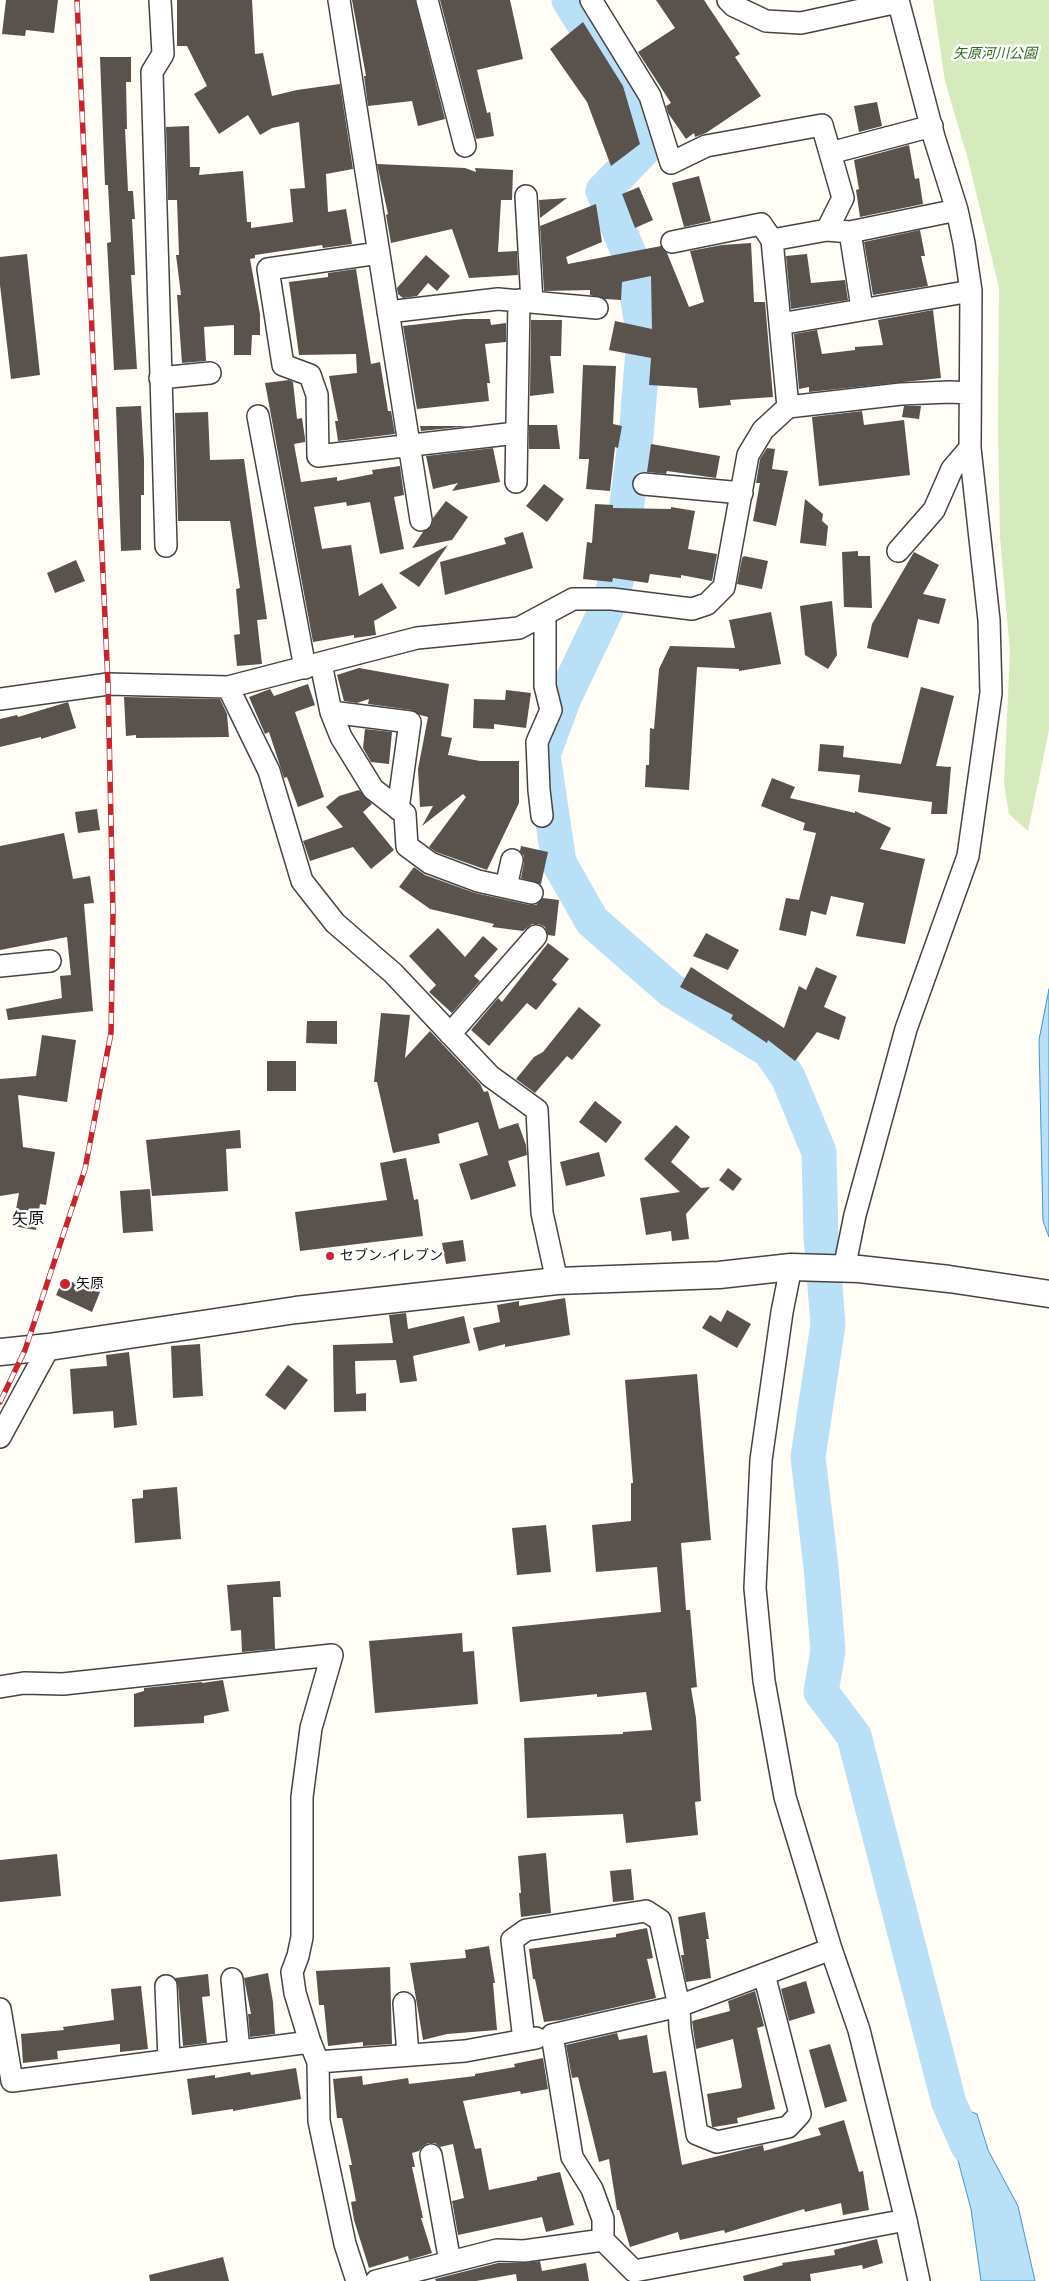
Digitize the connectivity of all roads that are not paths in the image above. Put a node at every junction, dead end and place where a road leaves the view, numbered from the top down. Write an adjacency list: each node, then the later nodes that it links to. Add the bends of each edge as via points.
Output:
1 (160, 0): 24 (street, via 163,54 152,72)
2 (339, 0): 16 (street)
3 (427, 0): 8 (street)
4 (592, 0): 9 (street, via 650,96 671,163 706,146 822,125)
5 (728, 0): 6 (street, via 766,21 801,23)
6 (898, 1): 7 (street)
7 (932, 126): 9 (street); 11 (street)
8 (465, 146)
9 (830, 153): 12 (street, via 843,198)
10 (526, 196): 18 (street)
11 (957, 210): 13 (street); 17 (street)
12 (827, 230): 13 (street); 14 (street)
13 (850, 232): 20 (street)
14 (772, 240): 15 (street, via 761,224); 22 (street)
15 (672, 242)
16 (379, 253): 21 (street); 29 (street, via 268,269 272,298 283,366 310,374 317,395 318,456)
17 (971, 291): 20 (street); 25 (street)
18 (526, 301): 19 (street); 21 (street, via 498,299); 28 (street)
19 (597, 308)
20 (862, 308): 22 (street)
21 (388, 312): 29 (street)
22 (780, 324): 26 (street)
23 (210, 373): 24 (street)
24 (160, 378): 35 (street)
25 (970, 393): 26 (street, via 901,394); 30 (street)
26 (788, 407): 33 (street, via 763,430 748,455)
27 (258, 416): 38 (street)
28 (516, 433): 29 (street); 31 (street)
29 (408, 447): 34 (street)
30 (970, 448): 36 (street, via 952,469 934,510); 52 (street, via 989,620 992,693 968,856 906,1028 856,1216)
31 (516, 482)
32 (644, 484): 33 (street)
33 (742, 492): 37 (street, via 724,587 707,604 692,609 612,599 573,599)
34 (421, 520)
35 (166, 546)
36 (898, 551)
37 (545, 614): 38 (street, via 519,628 417,638); 43 (street, via 546,686 551,710 536,742)
38 (313, 666): 39 (street); 41 (street)
39 (228, 687): 40 (street, via 108,684); 50 (street, via 269,771 302,881 335,922 393,973)
40 (0, 699)
41 (331, 712): 42 (street, via 341,737 373,789); 42 (street, via 410,722)
42 (398, 809): 45 (street, via 404,814 406,846 430,863 478,881)
43 (542, 816)
44 (512, 860): 45 (street)
45 (506, 887): 46 (street)
46 (532, 893)
47 (536, 936): 50 (street)
48 (50, 961): 49 (street)
49 (0, 966)
50 (450, 1034): 53 (street, via 490,1076 537,1110 542,1213)
51 (791, 1267): 52 (street); 53 (street, via 719,1275); 59 (street, via 761,1460 755,1588 764,1681 785,1797)
52 (852, 1269): 54 (street)
53 (557, 1281): 55 (street, via 296,1310)
54 (1049, 1294)
55 (49, 1347): 56 (street); 57 (street)
56 (0, 1352)
57 (0, 1437)
58 (0, 1687): 68 (street, via 24,1683 63,1684 332,1655 311,1728 302,1797 302,1937 292,1972)
59 (831, 1949): 60 (street); 74 (street, via 859,2030)
60 (764, 1974): 64 (street); 64 (street, via 800,2114 788,2127 717,2142 697,2134)
61 (232, 1980): 69 (street)
62 (166, 1986): 71 (street)
63 (404, 2003): 70 (street)
64 (679, 2006): 66 (street); 67 (street, via 660,1920 646,1912 526,1930 512,1940)
65 (0, 2009): 71 (street, via 12,2081)
66 (552, 2035): 67 (street); 75 (street, via 572,2158 595,2196 603,2219)
67 (524, 2040): 70 (street, via 465,2051)
68 (310, 2042): 69 (street); 72 (street)
69 (239, 2050): 71 (street)
70 (408, 2055): 72 (street)
71 (169, 2060)
72 (318, 2062): 77 (street, via 319,2121 345,2244)
73 (430, 2156): 76 (street)
74 (906, 2220): 75 (street, via 634,2271); 79 (street)
75 (603, 2240): 76 (street, via 524,2251 497,2250)
76 (450, 2262): 78 (street)
77 (357, 2281)
78 (376, 2281)
79 (919, 2281)

